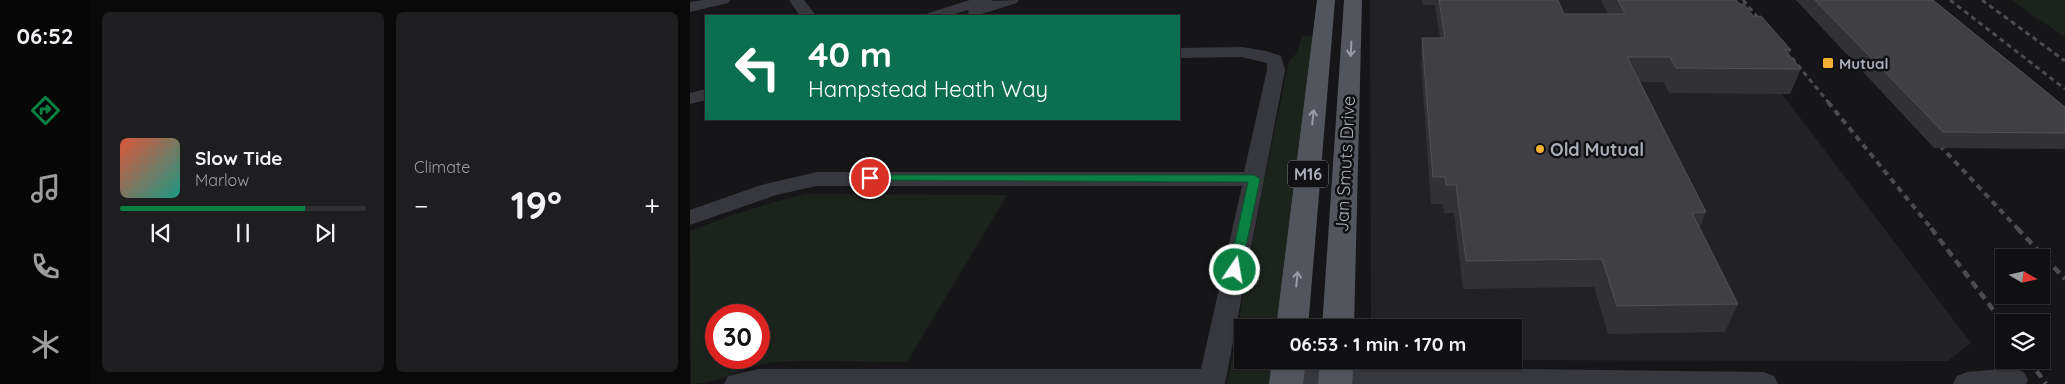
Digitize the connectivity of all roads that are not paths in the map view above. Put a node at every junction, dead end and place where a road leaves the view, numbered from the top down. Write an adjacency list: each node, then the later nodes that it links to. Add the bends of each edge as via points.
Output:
1 (722, 0): 7 (street)
2 (796, 0): 8 (street)
3 (986, 0): 9 (street)
4 (1012, 0): 10 (street)
5 (1326, 0): 18 (main road, Jan Smuts Drive / M16, one-way to 5)
6 (1353, 0): 19 (main road, Jan Smuts Drive / M16, one-way to 19)
7 (690, 7)
8 (807, 15)
9 (936, 15)
10 (962, 15)
11 (1180, 53): 16 (street, via 1253,53 1275,60 1276,70)
12 (705, 84): 13 (street)
13 (690, 89)
14 (705, 94): 15 (street)
15 (690, 99)
16 (1254, 179): 17 (street, via 817,179 789,183); 23 (street)
17 (690, 218)
18 (1293, 319)
19 (1338, 319)
20 (1287, 374): 21 (street)
21 (1336, 374): 24 (street)
22 (2014, 380): 28 (street)
23 (1212, 382): 26 (street, via 898,380)
24 (1447, 382): 25 (street)
25 (1624, 383): 27 (street)
26 (738, 384)
27 (1764, 384)
28 (1968, 384)

